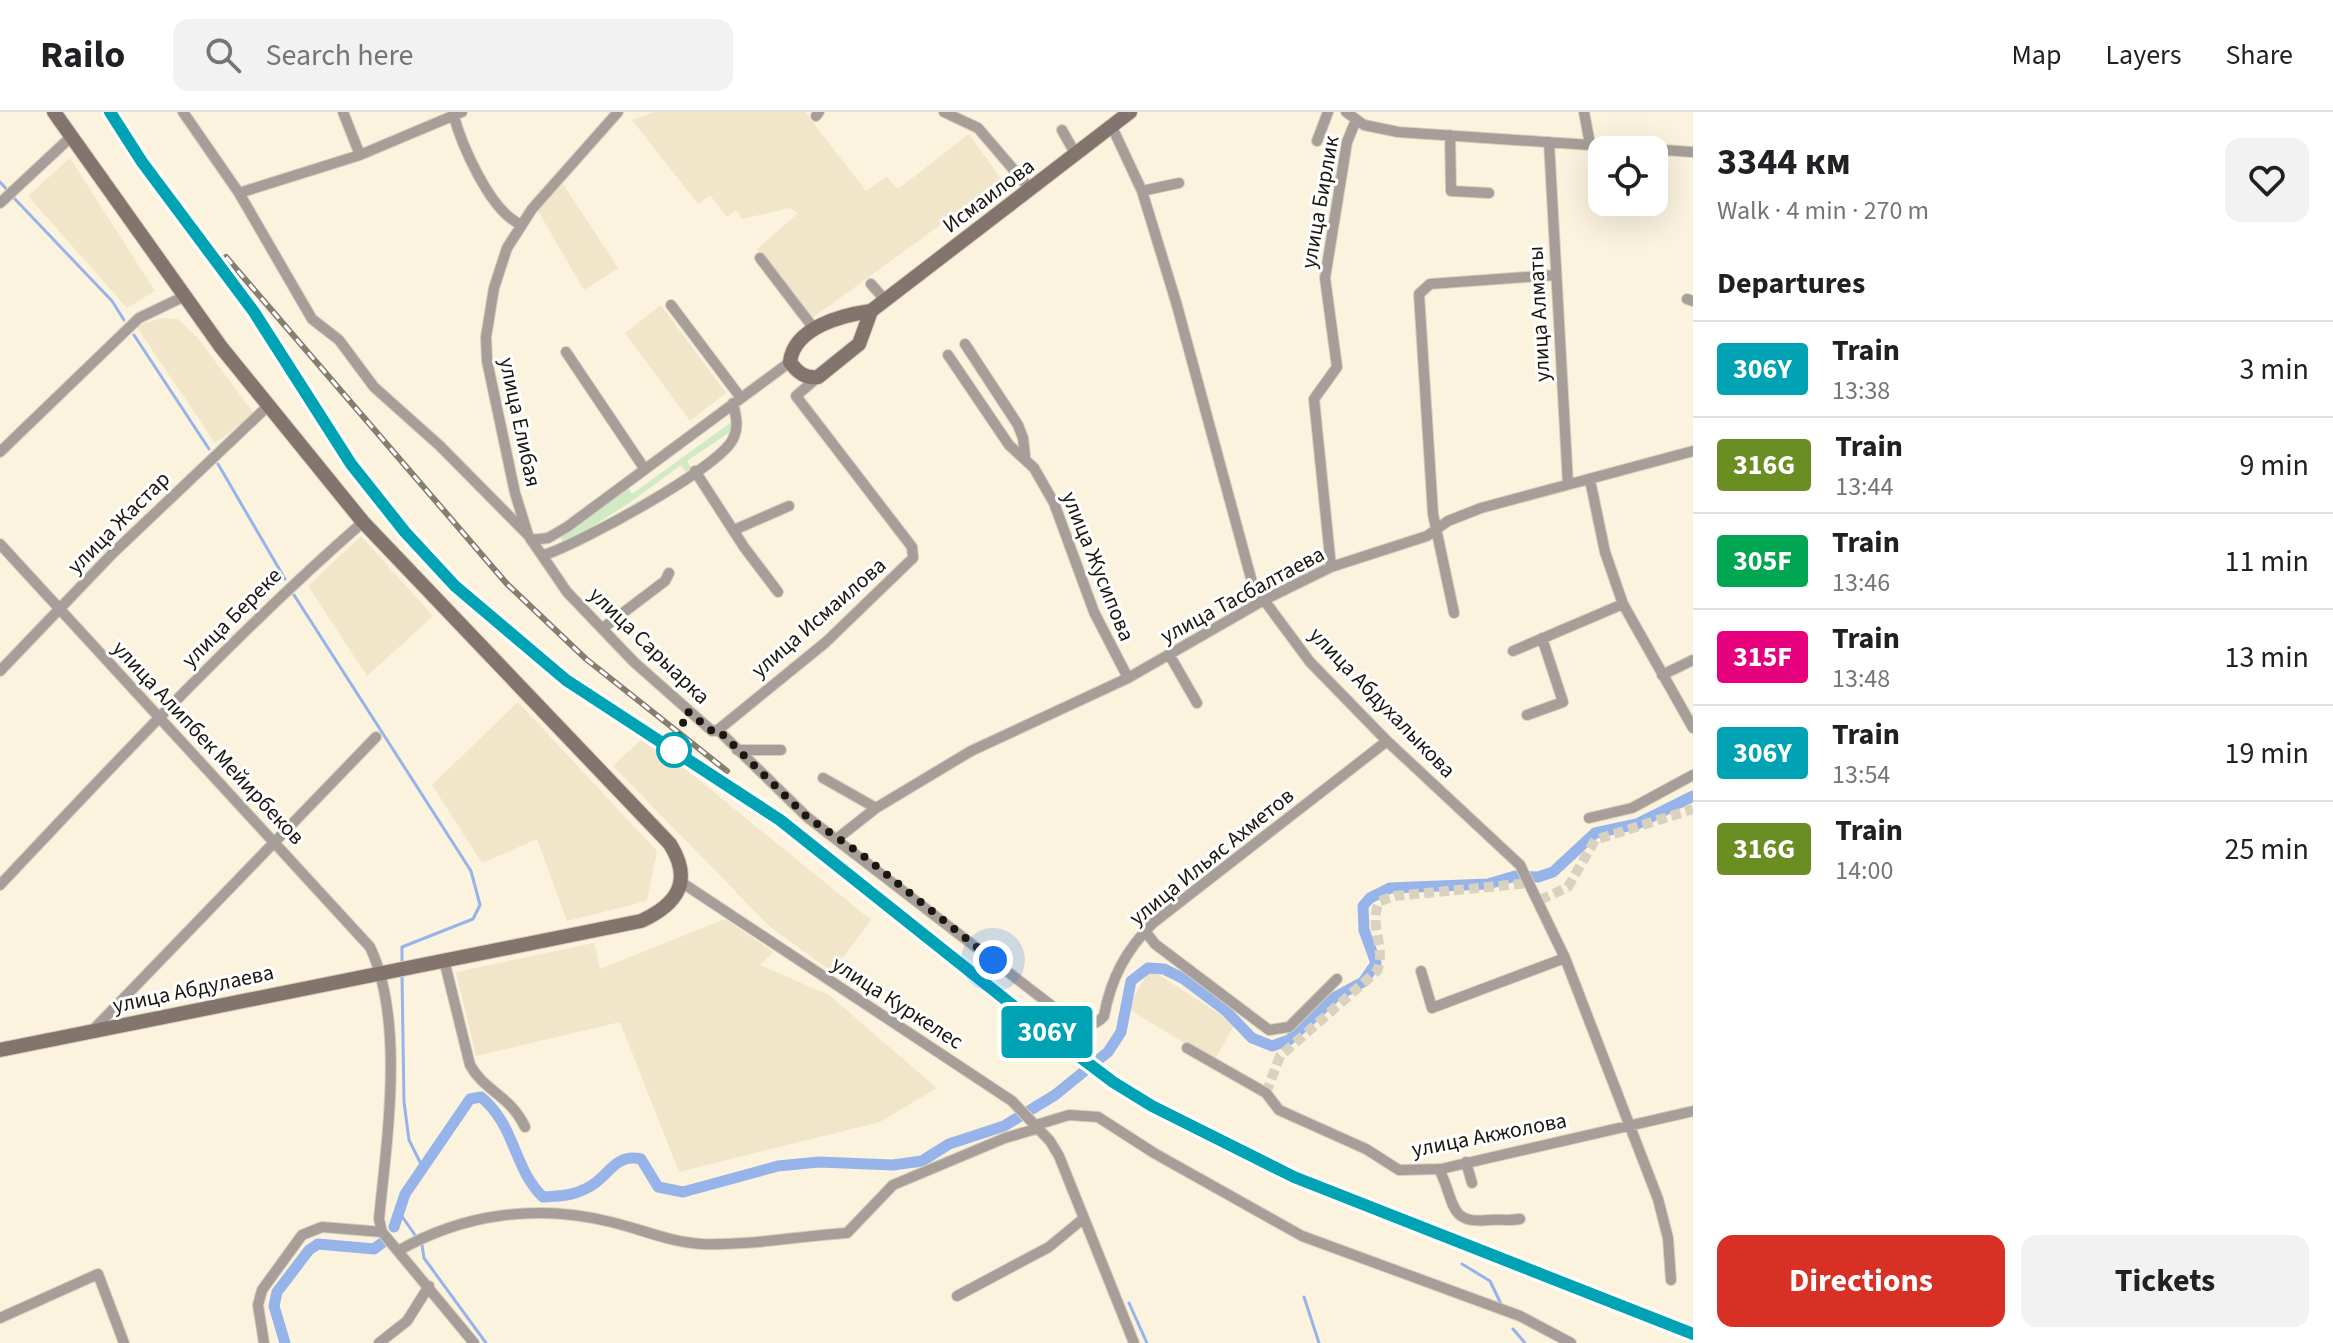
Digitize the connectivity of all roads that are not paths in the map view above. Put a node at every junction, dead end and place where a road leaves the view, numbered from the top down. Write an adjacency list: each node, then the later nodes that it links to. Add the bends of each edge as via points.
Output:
1 (54, 112): 15 (main road)
2 (183, 112): 27 (street, улица Сарыарка)
3 (343, 112): 22 (street)
4 (618, 112): 30 (street, улица Елибая)
5 (944, 112): 25 (street, via 978,128)
6 (1130, 112): 12 (main road, Исмаилова)
7 (1328, 112): 17 (street)
8 (1346, 112): 11 (street)
9 (1584, 112): 16 (street)
10 (456, 114): 22 (street); 30 (street, via 459,137 496,202)
11 (1356, 120): 14 (street, via 1398,132); 64 (street, улица Бирлик, via 1347,142 1325,278 1337,367 1314,399)
12 (1112, 127): 23 (main road, Исмаилова); 26 (street, улица Абдухалыкова)
13 (1062, 130): 23 (street)
14 (1450, 135): 18 (street); 28 (street, via 1450,190)
15 (72, 136): 29 (street); 34 (main road)
16 (1588, 136)
17 (1317, 141)
18 (1549, 142): 19 (street); 32 (street, улица Алматы)
19 (1588, 144)
20 (1668, 150): 21 (street)
21 (1693, 152)
22 (360, 155): 27 (street)
23 (1076, 155): 25 (main road, Исмаилова)
24 (1179, 183): 26 (street)
25 (1031, 190): 35 (main road, Исмаилова)
26 (1142, 191): 67 (street, улица Абдухалыкова, via 1255,593)
27 (239, 193): 61 (street, улица Сарыарка, via 312,319 339,340 374,387)
28 (1489, 193)
29 (1, 202)
30 (520, 224): 61 (street, улица Елибая, via 499,267 486,337 515,493)
31 (760, 258): 39 (street)
32 (1555, 275): 56 (street, улица Алматы); 59 (street, via 1430,284 1419,294)
33 (871, 284): 35 (street)
34 (185, 296): 49 (main road); 50 (street, via 139,318)
35 (885, 300): 37 (main road, Исмаилова)
36 (671, 305): 48 (street)
37 (871, 311): 38 (main road, Исмаилова); 40 (main road)
38 (836, 317): 39 (main road, Исмаилова); 40 (main road, via 852,323)
39 (815, 330): 44 (main road, Исмаилова, via 796,345)
40 (859, 344): 45 (main road)
41 (965, 344): 46 (street)
42 (566, 352): 53 (street)
43 (948, 355): 47 (street, улица Жусипова)
44 (790, 362): 45 (main road, via 804,376); 48 (street)
45 (818, 377): 83 (street, улица Исмаилова, via 796,396 912,547 913,558 826,642)
46 (993, 386): 47 (street); 52 (street, via 1023,438)
47 (977, 398): 52 (street, улица Жусипова, via 1009,445)
48 (737, 401): 53 (street); 54 (street, via 735,437)
49 (269, 405): 58 (main road); 69 (street, улица Жастар)
50 (0, 452)
51 (1692, 454): 55 (street, улица Тасбалтаева)
52 (1025, 456): 78 (street, улица Жусипова, via 1054,503 1094,612)
53 (644, 468): 61 (street, via 567,527)
54 (695, 471): 60 (street); 63 (street, via 601,530)
55 (1590, 480): 56 (street, улица Тасбалтаева); 68 (street, via 1605,552)
56 (1568, 484): 59 (street, улица Тасбалтаева, via 1481,508)
57 (789, 506): 60 (street)
58 (363, 522): 81 (street, улица Береке, via 297,579); 94 (main road, via 670,844 681,861)
59 (1436, 528): 64 (street, улица Тасбалтаева, via 1427,536); 70 (street)
60 (734, 530): 66 (street)
61 (533, 538): 63 (street, улица Сарыарка)
62 (0, 544): 69 (street, улица Алипбек Мейирбеков)
63 (544, 555): 71 (street, улица Сарыарка, via 567,592)
64 (1331, 567): 67 (street, улица Тасбалтаева)
65 (669, 573): 71 (street)
66 (778, 592)
67 (1264, 600): 74 (street, улица Тасбалтаева); 85 (street, улица Абдухалыкова, via 1310,662)
68 (1623, 604): 72 (street); 77 (street)
69 (60, 609): 76 (street, улица Жастар); 81 (street, улица Алипбек Мейирбеков)
70 (1454, 613)
71 (603, 628): 83 (street, улица Сарыарка, via 687,711)
72 (1542, 638): 73 (street); 80 (street, via 1563,702)
73 (1513, 651)
74 (1170, 656): 78 (street, улица Тасбалтаева); 79 (street)
75 (1693, 660): 77 (street)
76 (0, 671)
77 (1662, 675): 82 (street)
78 (1128, 678): 90 (street, улица Тасбалтаева, via 971,751)
79 (1197, 703)
80 (1527, 715)
81 (158, 717): 93 (street, улица Алипбек Мейирбеков); 95 (street, улица Береке)
82 (1693, 728)
83 (718, 730): 86 (street, улица Сарыарка)
84 (376, 737): 93 (street)
85 (1387, 741): 96 (street, улица Ильяс Ахметов); 97 (street, улица Абдухалыкова, via 1520,865)
86 (737, 750): 87 (street); 92 (street, улица Сарыарка)
87 (781, 750)
88 (1693, 775): 91 (street, via 1640,804)
89 (823, 778): 90 (street)
90 (876, 808): 92 (street, улица Тасбалтаева)
91 (1589, 818)
92 (838, 838): 102 (street, улица Сарыарка, via 1052,1006 1081,1024)
93 (274, 843): 99 (street, улица Алипбек Мейирбеков); 103 (street)
94 (681, 882): 98 (main road, улица Абдулаева, via 662,912 641,921); 107 (street, улица Куркелес, via 1012,1101)
95 (0, 885)
96 (1145, 931): 101 (street, via 1269,1030 1289,1027); 102 (street, улица Ильяс Ахметов, via 1122,960 1104,1016)
97 (1565, 958): 100 (street, via 1432,1008); 108 (street, улица Абдухалыкова)
98 (444, 960): 99 (main road, улица Абдулаева); 109 (street, via 470,1065 477,1079 515,1107)
99 (388, 971): 103 (main road, улица Абдулаева); 115 (street, via 390,1136 379,1219)
100 (1421, 971)
101 (1337, 979)
102 (1093, 1024)
103 (90, 1033): 105 (main road, улица Абдулаева)
104 (1187, 1048): 111 (street, улица Акжолова, via 1266,1093 1279,1110 1366,1149 1399,1170)
105 (0, 1050)
106 (1693, 1111): 108 (street, улица Акжолова)
107 (1034, 1123): 113 (street, улица Куркелес, via 1059,1156); 116 (street, via 893,1185 847,1233 701,1244 609,1221 512,1211 419,1239); 126 (street, via 1069,1115 1098,1117 1302,1236 1520,1316)
108 (1628, 1124): 110 (street, улица Акжолова); 117 (street, улица Абдухалыкова, via 1665,1221)
109 (525, 1127)
110 (1466, 1162): 111 (street, улица Акжолова); 112 (street)
111 (1439, 1169): 114 (street, via 1464,1220)
112 (1472, 1183)
113 (1084, 1218): 119 (street, via 1049,1247); 125 (street, улица Куркелес)
114 (1520, 1219)
115 (382, 1232): 116 (street); 122 (street, via 322,1227 302,1235 262,1290 258,1305)
116 (398, 1251): 118 (street)
117 (1671, 1280)
118 (429, 1286): 123 (street, via 407,1321); 124 (street)
119 (957, 1296)
120 (0, 1318): 121 (street, via 98,1274)
121 (124, 1343)
122 (264, 1343)
123 (379, 1343)
124 (474, 1343)
125 (1134, 1343)
126 (1571, 1343)

